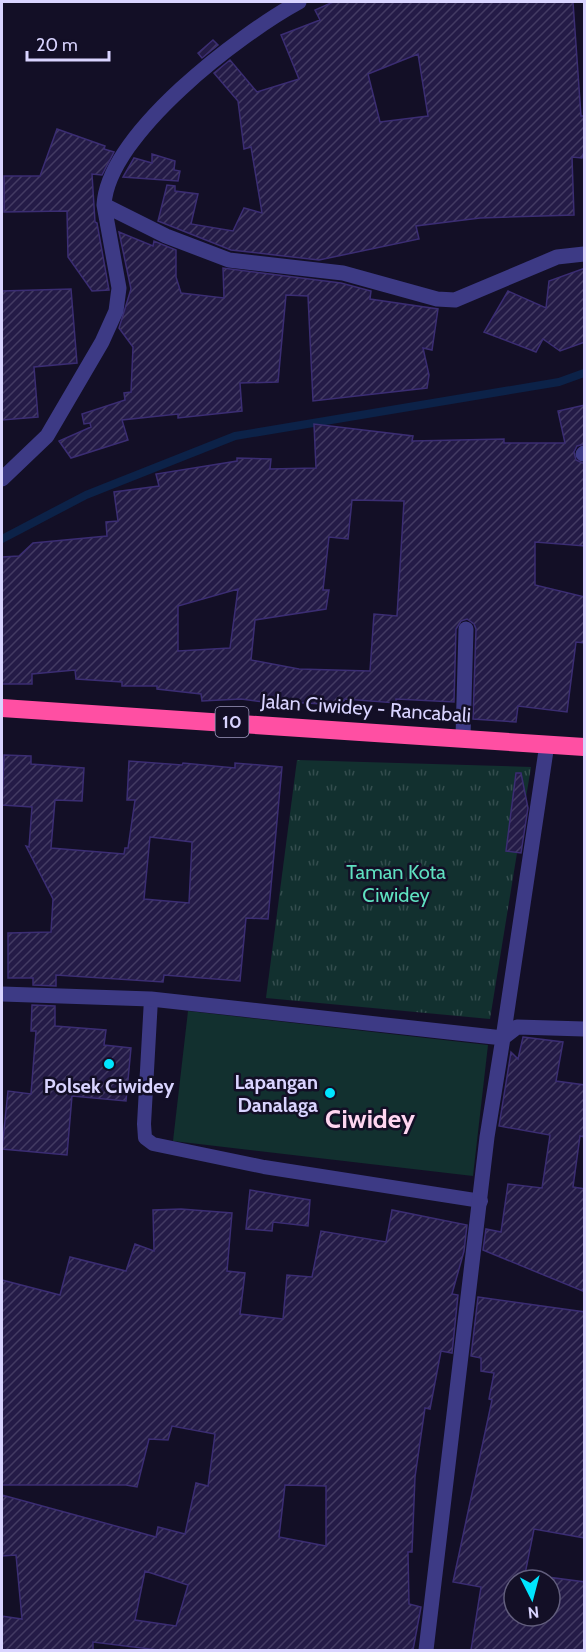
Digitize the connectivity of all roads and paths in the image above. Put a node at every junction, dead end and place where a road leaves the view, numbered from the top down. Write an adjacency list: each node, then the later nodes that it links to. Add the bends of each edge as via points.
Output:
1 (298, 2): 2 (street, via 207,63 177,89 130,147 104,194)
2 (104, 205): 3 (street, via 229,261 343,273 437,299 455,300 557,257); 4 (street, via 119,288 116,311 47,436)
3 (585, 254)
4 (2, 479)
5 (466, 629): 7 (street)
6 (2, 708): 7 (highway, Jalan Ciwidey - Rancabali / 10)
7 (463, 737): 8 (highway, Jalan Ciwidey - Rancabali / 10)
8 (547, 744): 9 (highway, Jalan Ciwidey - Rancabali / 10); 13 (street)
9 (585, 747)
10 (2, 994): 11 (street)
11 (151, 999): 13 (street); 14 (lane, via 144,1124 145,1138 153,1144 264,1167)
12 (585, 1029): 13 (street, via 518,1027)
13 (503, 1038): 14 (street)
14 (481, 1201): 15 (street)
15 (426, 1650)

